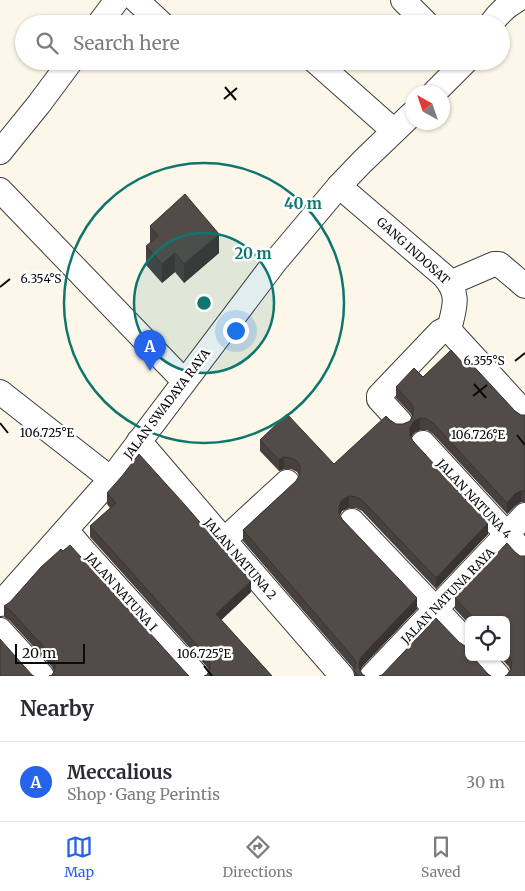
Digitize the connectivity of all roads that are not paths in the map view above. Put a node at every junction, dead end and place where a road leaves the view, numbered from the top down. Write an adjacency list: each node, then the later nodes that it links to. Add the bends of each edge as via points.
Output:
1 (117, 0): 5 (street)
2 (136, 0): 6 (street)
3 (402, 0): 7 (street)
4 (517, 0): 8 (street)
5 (106, 15)
6 (152, 15)
7 (418, 15)
8 (499, 15)
9 (63, 70): 15 (street)
10 (325, 70): 14 (street)
11 (457, 70): 12 (street)
12 (442, 85)
13 (405, 121): 14 (street, JALAN SWADAYA RAYA)
14 (394, 131): 16 (street, JALAN SWADAYA RAYA)
15 (4, 140)
16 (339, 186): 18 (street, GANG INDOSAT); 21 (street, JALAN SWADAYA RAYA, via 275,262)
17 (2, 196): 21 (street)
18 (450, 283): 19 (street, via 499,264); 20 (street, GANG INDOSAT, via 456,303)
19 (525, 286)
20 (449, 330): 23 (street); 24 (street, via 440,332 380,393 379,399)
21 (184, 381): 25 (street, JALAN SWADAYA RAYA)
22 (0, 392): 27 (street)
23 (525, 413)
24 (400, 422)
25 (140, 441): 27 (street, JALAN SWADAYA RAYA); 33 (street, JALAN NATUNA 2)
26 (424, 443): 32 (street, JALAN NATUNA 4)
27 (111, 479): 31 (street, JALAN SWADAYA RAYA)
28 (287, 482): 33 (street)
29 (525, 515): 32 (street, JALAN NATUNA RAYA)
30 (352, 521): 36 (street)
31 (66, 530): 35 (street, JALAN SWADAYA RAYA); 41 (street, JALAN NATUNA I)
32 (507, 534): 34 (street, JALAN NATUNA 4); 36 (street, JALAN NATUNA RAYA)
33 (224, 540): 42 (street, JALAN NATUNA 2)
34 (525, 554)
35 (0, 604)
36 (436, 608): 38 (street); 43 (street, JALAN NATUNA RAYA)
37 (0, 630): 40 (street)
38 (465, 640)
39 (484, 661): 44 (street)
40 (42, 676)
41 (197, 676)
42 (342, 676)
43 (372, 676)
44 (498, 676)

